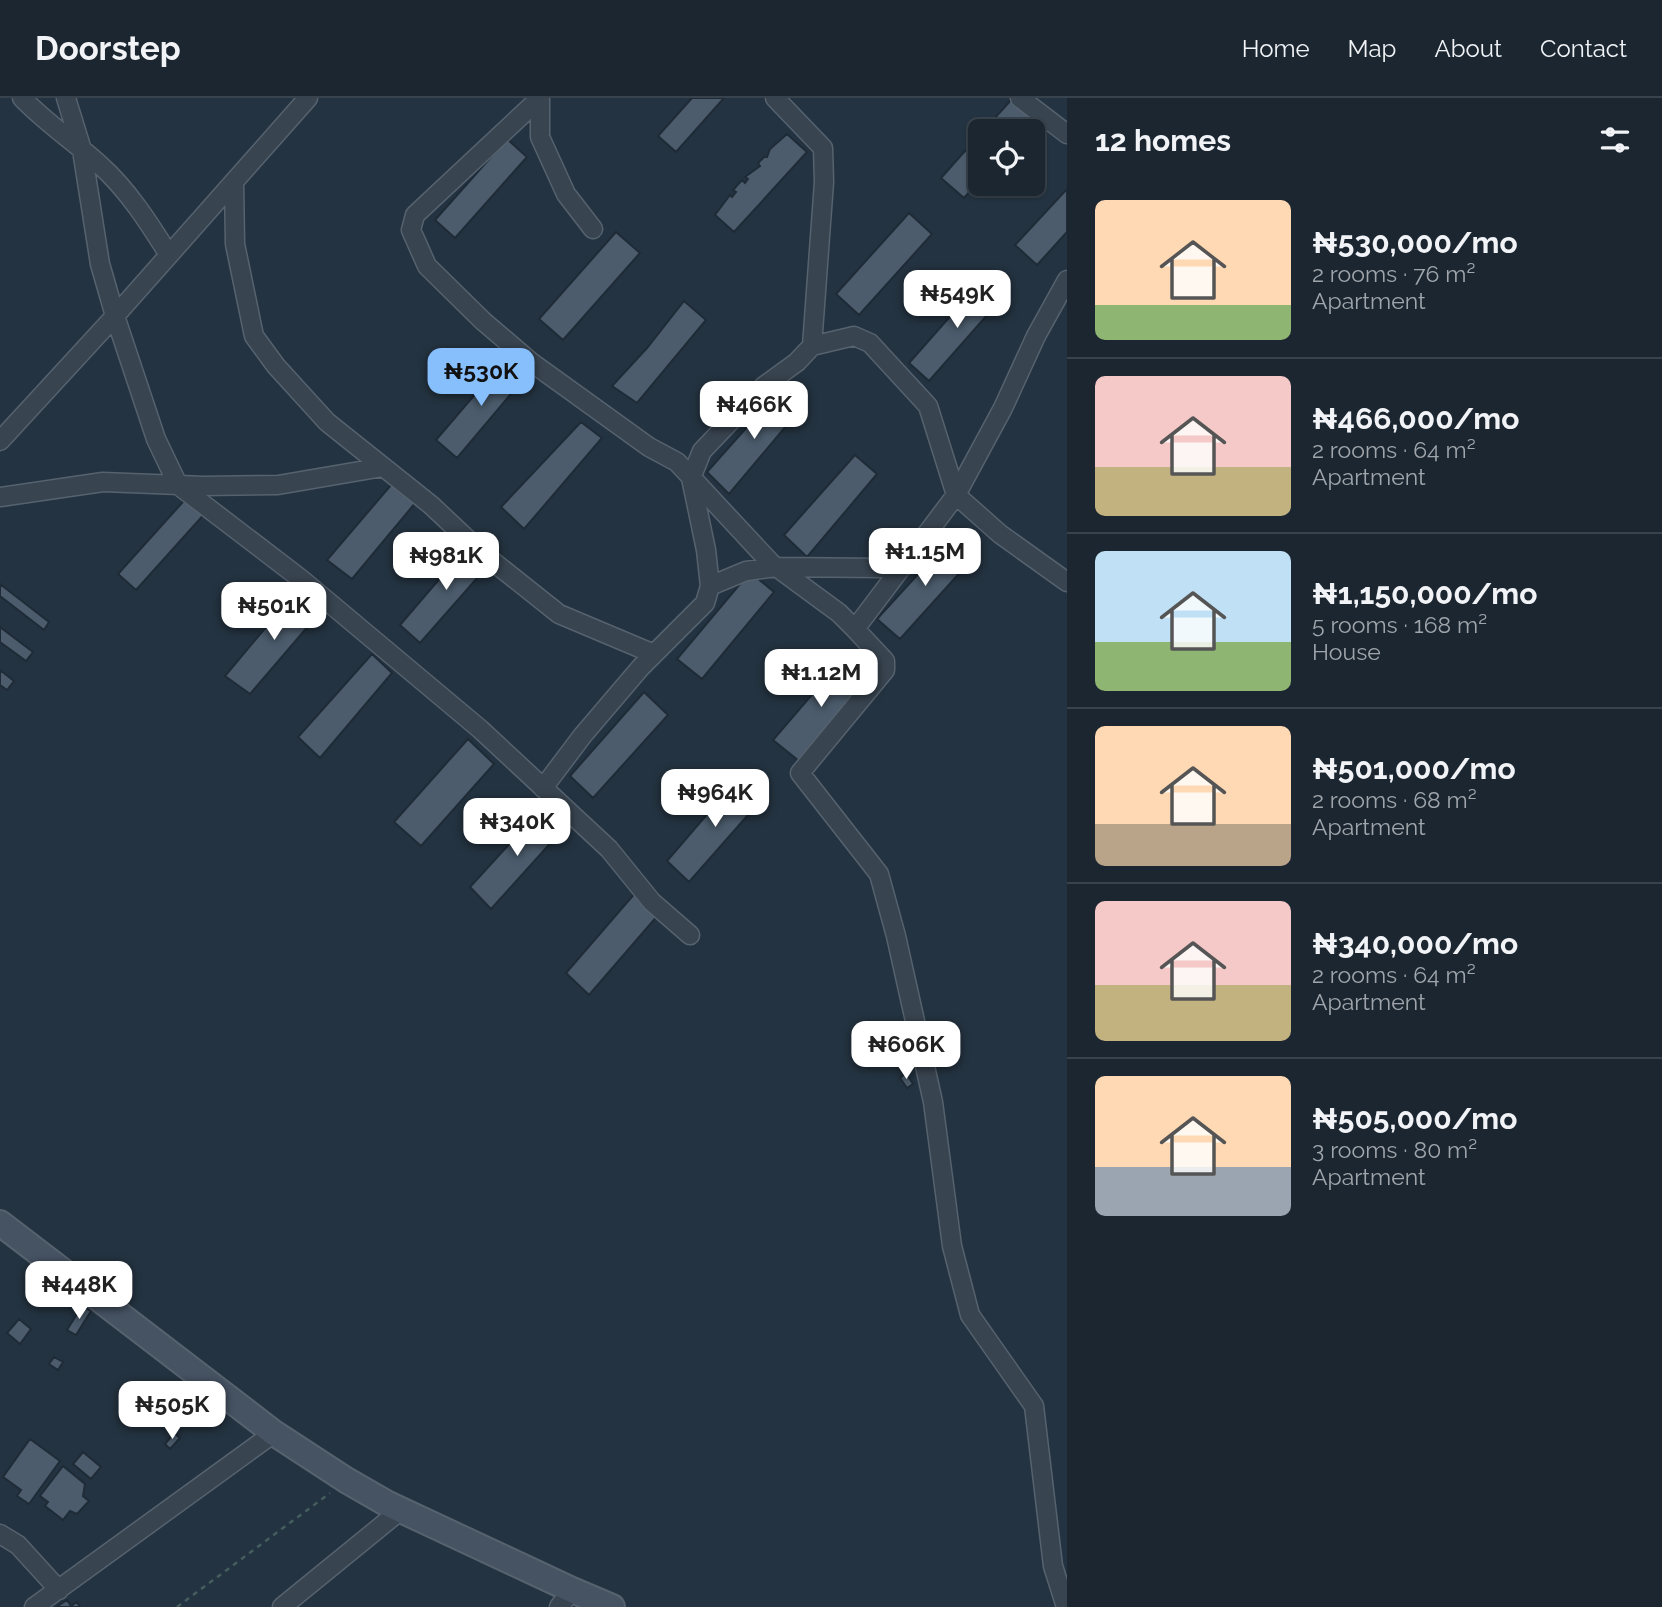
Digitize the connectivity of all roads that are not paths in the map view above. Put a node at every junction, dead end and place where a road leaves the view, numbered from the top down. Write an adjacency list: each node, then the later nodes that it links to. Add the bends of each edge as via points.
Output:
1 (22, 98): 8 (street)
2 (66, 98): 8 (street)
3 (308, 98): 9 (street)
4 (540, 98): 10 (street, via 540,137 566,194); 17 (street, via 415,215 411,230 428,266 483,321 531,362 677,463)
5 (775, 98): 14 (street, via 823,148)
6 (1020, 98): 7 (street)
7 (1067, 134)
8 (82, 150): 11 (street, via 145,215); 13 (street, via 100,264)
9 (234, 182): 11 (street); 16 (street, via 235,244 254,336 327,422)
10 (593, 229)
11 (169, 255): 13 (street)
12 (1067, 281): 19 (street)
13 (114, 316): 15 (street); 18 (street, via 156,439)
14 (812, 346): 17 (street, via 764,386 702,451); 19 (street, via 854,336 870,343 928,406)
15 (0, 441)
16 (383, 467): 18 (street, via 278,485); 26 (street, via 559,614)
17 (691, 478): 22 (street); 24 (street)
18 (178, 485): 20 (street, via 103,482); 27 (street, via 301,579)
19 (956, 495): 21 (street); 23 (street, via 1000,534)
20 (0, 497)
21 (904, 566): 22 (street); 25 (street)
22 (777, 567): 24 (street, via 747,571); 25 (street)
23 (1067, 582)
24 (710, 586): 26 (street, via 705,603)
25 (855, 629): 38 (street, via 885,661 885,670 800,773 879,874 933,1102 952,1246 970,1315 1034,1406 1053,1566)
26 (654, 654): 27 (street)
27 (543, 788): 28 (street, via 609,849 652,902)
28 (690, 935)
29 (0, 1223): 30 (main road)
30 (274, 1433): 31 (main road); 33 (street)
31 (401, 1510): 34 (main road); 36 (street)
32 (0, 1534): 33 (street, via 18,1545)
33 (59, 1590): 35 (street)
34 (565, 1599): 37 (main road)
35 (34, 1607)
36 (282, 1607)
37 (612, 1607)
38 (1066, 1607)

